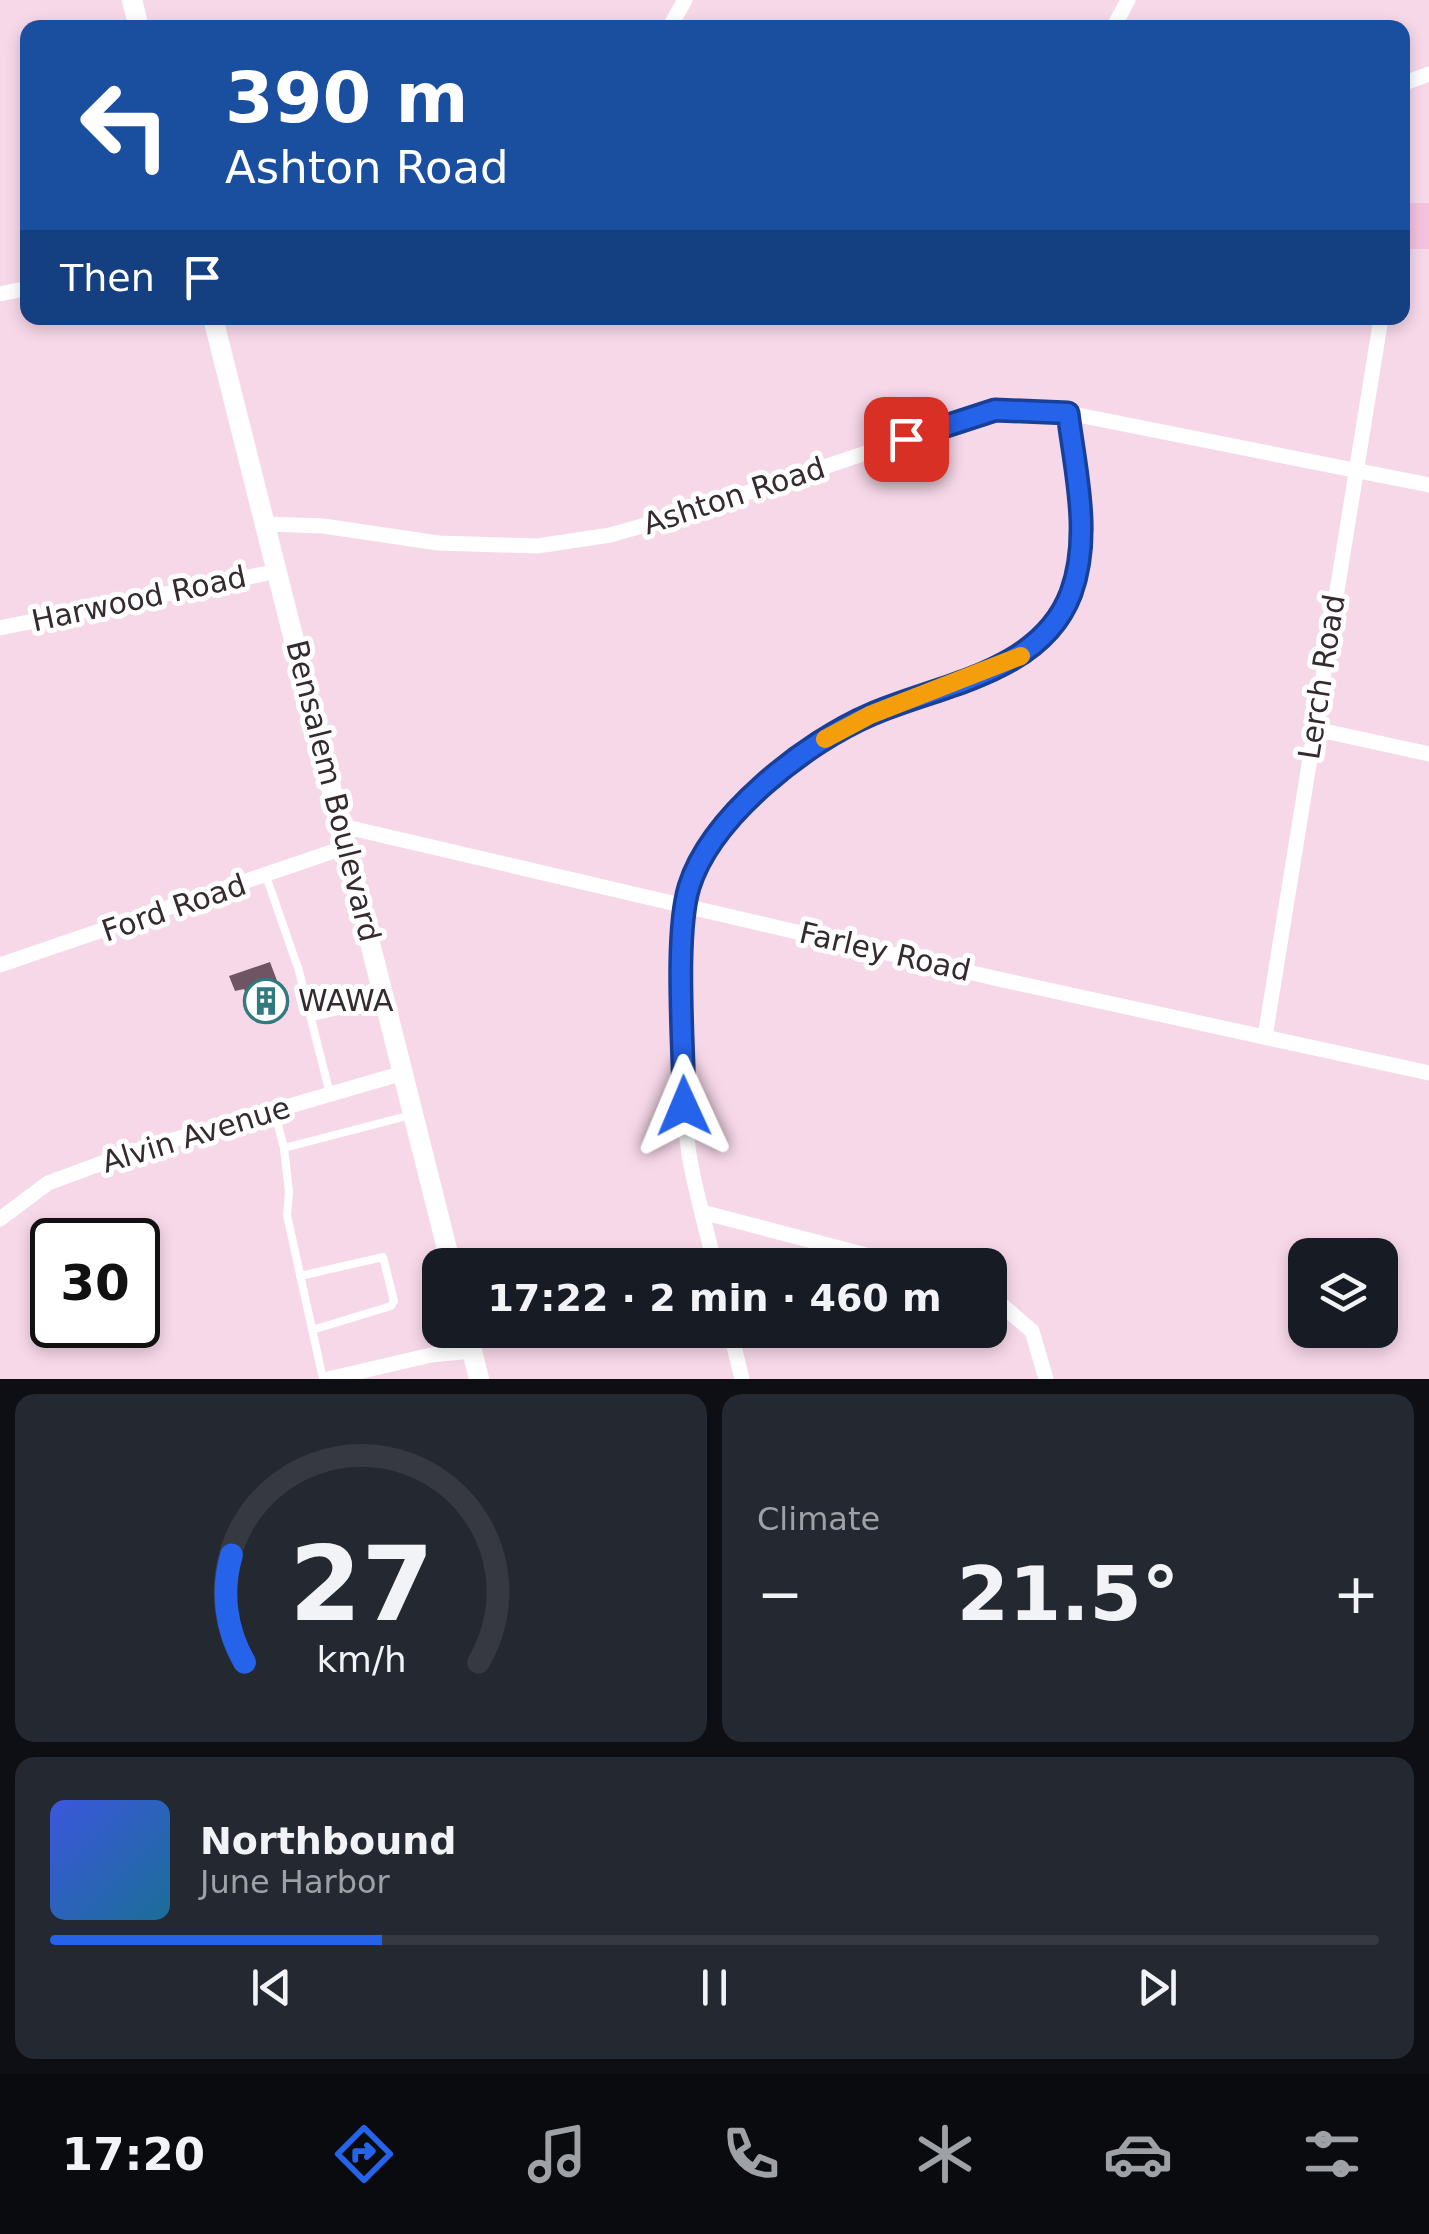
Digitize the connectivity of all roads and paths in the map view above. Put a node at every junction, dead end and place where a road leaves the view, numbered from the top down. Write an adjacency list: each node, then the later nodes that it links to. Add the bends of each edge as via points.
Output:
1 (215, 325): 6 (main road, Bensalem Boulevard)
2 (1380, 325): 4 (street, Lerch Road)
3 (1068, 413): 4 (street, Ashton Road); 6 (street, Ashton Road, via 995,410 664,520 537,546 438,543); 13 (street, via 1080,550 1070,594 1049,630 1014,660 870,715 811,748 724,829 696,871)
4 (1358, 470): 5 (street, Ashton Road); 9 (street, Lerch Road)
5 (1429, 485)
6 (266, 524): 7 (main road, Bensalem Boulevard)
7 (278, 570): 8 (street, Harwood Road); 11 (main road, Bensalem Boulevard)
8 (0, 628)
9 (1314, 728): 10 (street); 17 (street, Lerch Road)
10 (1429, 754)
11 (344, 836): 12 (street, Ford Road); 13 (street, Farley Road); 15 (main road, Bensalem Boulevard)
12 (266, 876): 14 (street, Ford Road); 16 (lane)
13 (686, 905): 17 (street, Farley Road); 24 (street, via 684,1106)
14 (0, 965)
15 (385, 1001): 16 (lane); 19 (main road, Bensalem Boulevard)
16 (311, 1017): 20 (lane)
17 (1265, 1037): 18 (street, Farley Road)
18 (1429, 1073)
19 (404, 1074): 20 (street, Alvin Avenue); 22 (main road, Bensalem Boulevard)
20 (330, 1094): 21 (street, Alvin Avenue)
21 (274, 1110): 23 (lane); 25 (street, Alvin Avenue, via 48,1183)
22 (414, 1114): 23 (lane); 26 (main road, Bensalem Boulevard)
23 (284, 1148): 29 (lane, via 286,1215)
24 (702, 1212): 27 (street); 28 (street)
25 (0, 1218)
26 (447, 1248)
27 (710, 1248)
28 (839, 1248)
29 (300, 1276): 31 (lane); 31 (lane, via 383,1257 394,1301)
30 (1007, 1310): 38 (street, via 1032,1331)
31 (312, 1330): 35 (lane)
32 (448, 1348): 35 (street)
33 (472, 1348): 36 (main road)
34 (734, 1348): 37 (street)
35 (325, 1379)
36 (479, 1379)
37 (742, 1379)
38 (1046, 1379)

